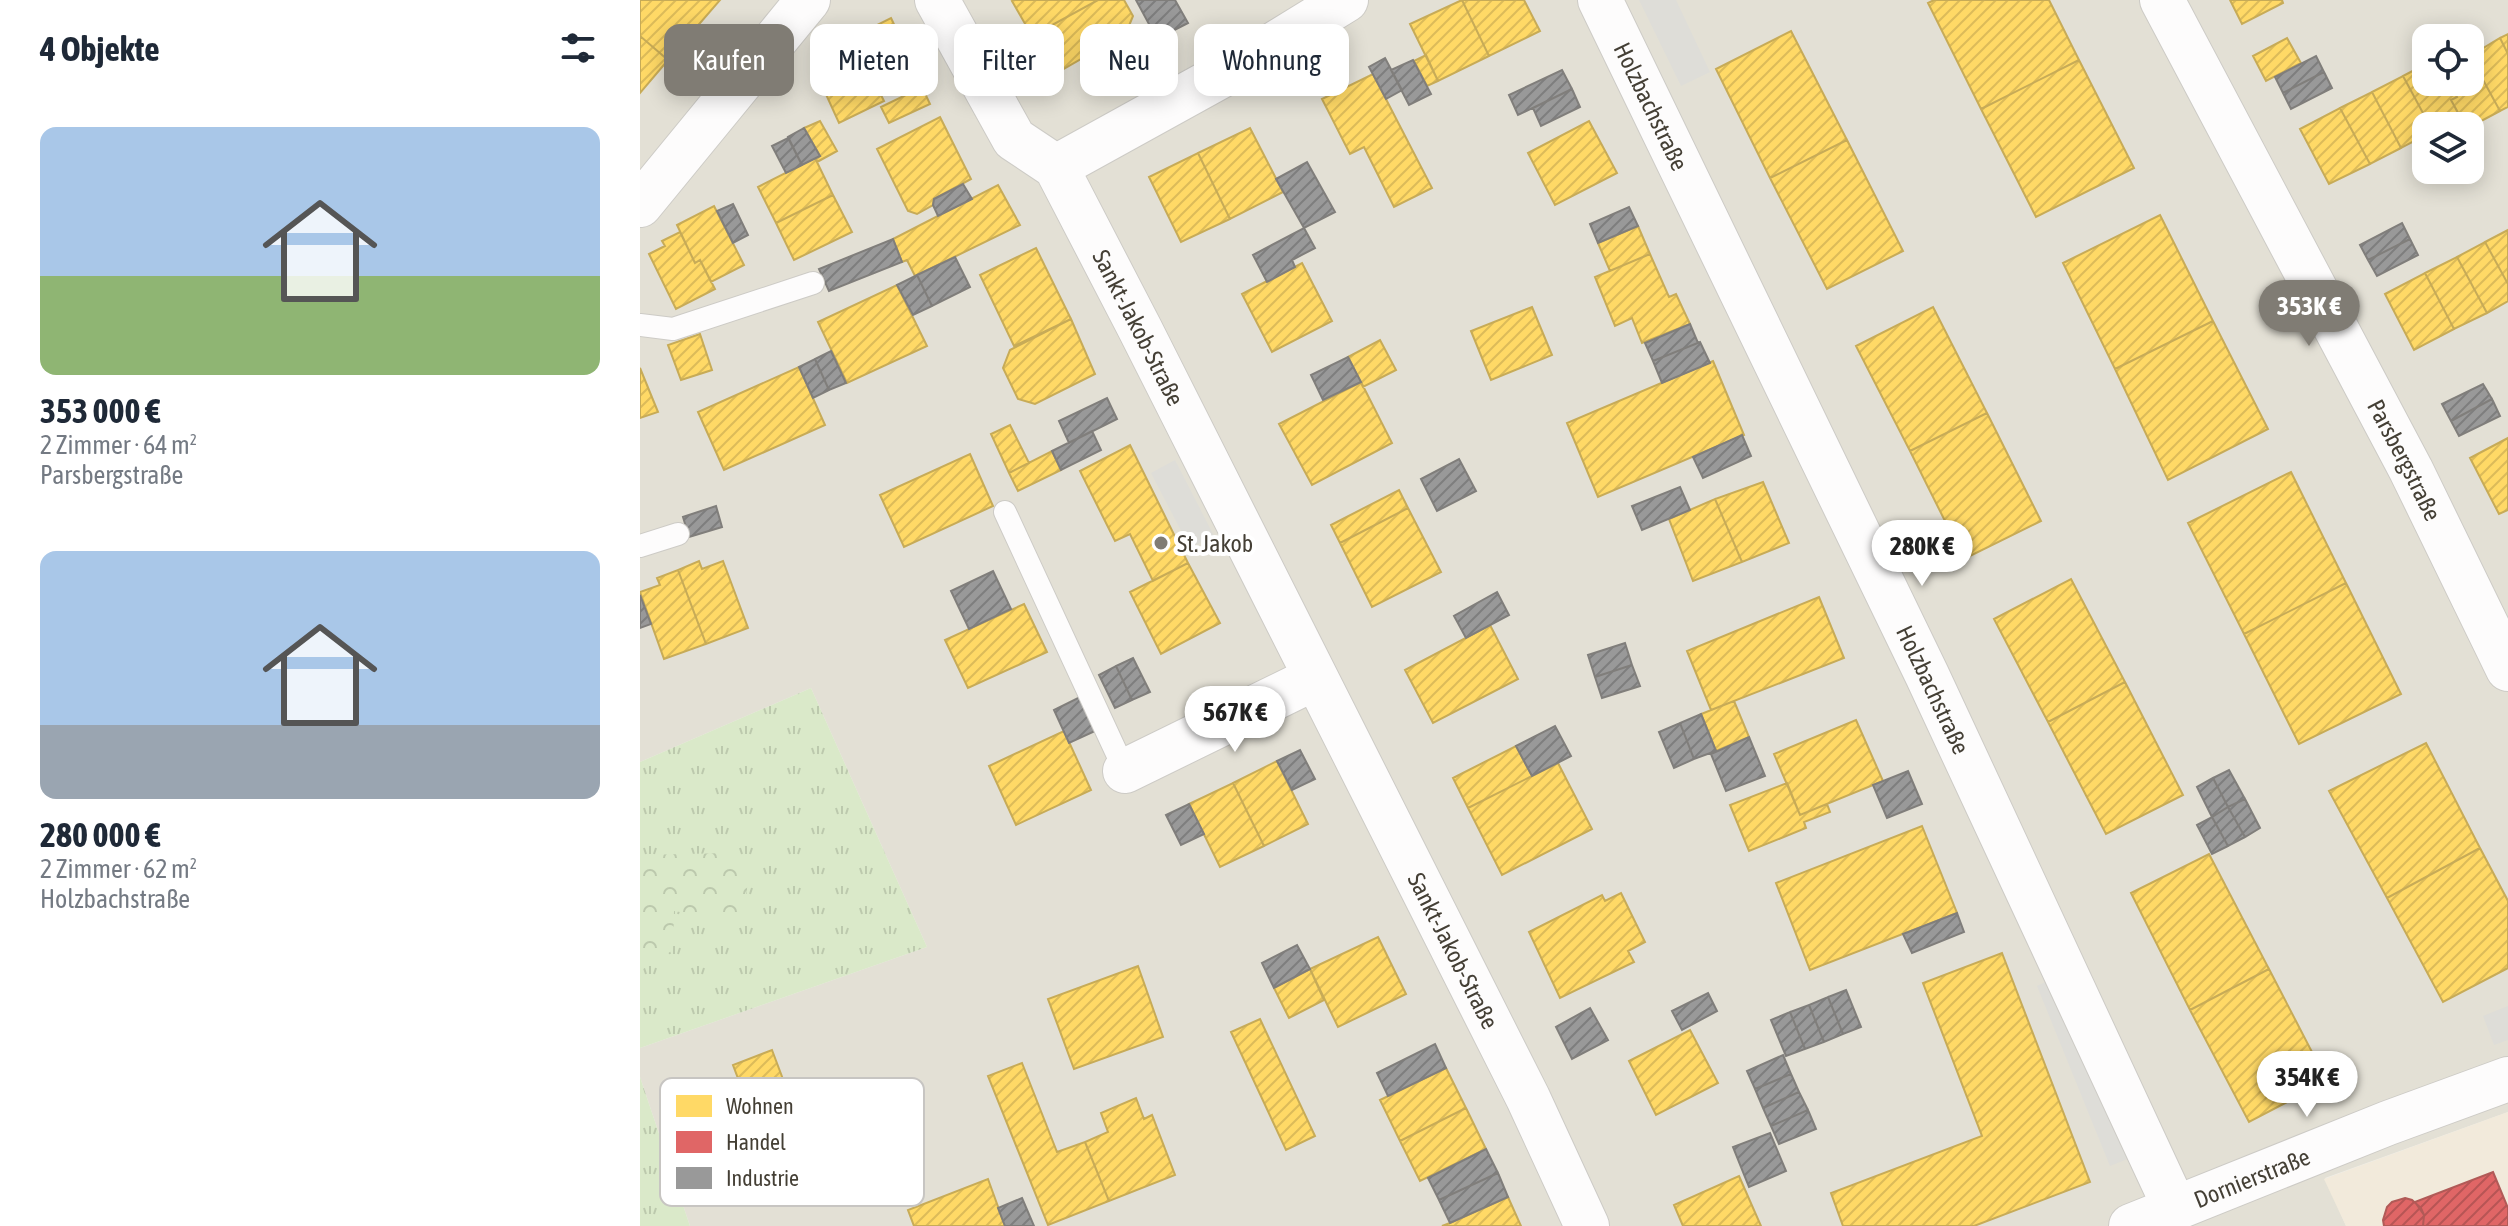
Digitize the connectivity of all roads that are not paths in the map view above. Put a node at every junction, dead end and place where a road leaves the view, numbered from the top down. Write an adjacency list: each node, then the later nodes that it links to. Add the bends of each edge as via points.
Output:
1 (808, 0): 7 (street)
2 (937, 0): 6 (street, Sankt-Jakob-Straße, via 1014,139)
3 (1346, 0): 6 (street)
4 (1600, 0): 17 (street, Holzbachstraße, via 1945,713)
5 (2162, 0): 13 (street, Parsbergstraße, via 2375,402)
6 (1056, 167): 14 (street, Sankt-Jakob-Straße)
7 (640, 205)
8 (813, 283): 9 (lane, via 673,329)
9 (640, 325)
10 (1005, 512): 15 (lane)
11 (678, 534): 12 (lane)
12 (640, 546)
13 (2508, 669)
14 (1315, 678): 15 (street); 18 (street, Sankt-Jakob-Straße, via 1546,1134)
15 (1125, 771)
16 (2508, 1079): 17 (street, Dornierstraße)
17 (2175, 1208): 19 (street, Dornierstraße)
18 (1587, 1226)
19 (2131, 1226)

